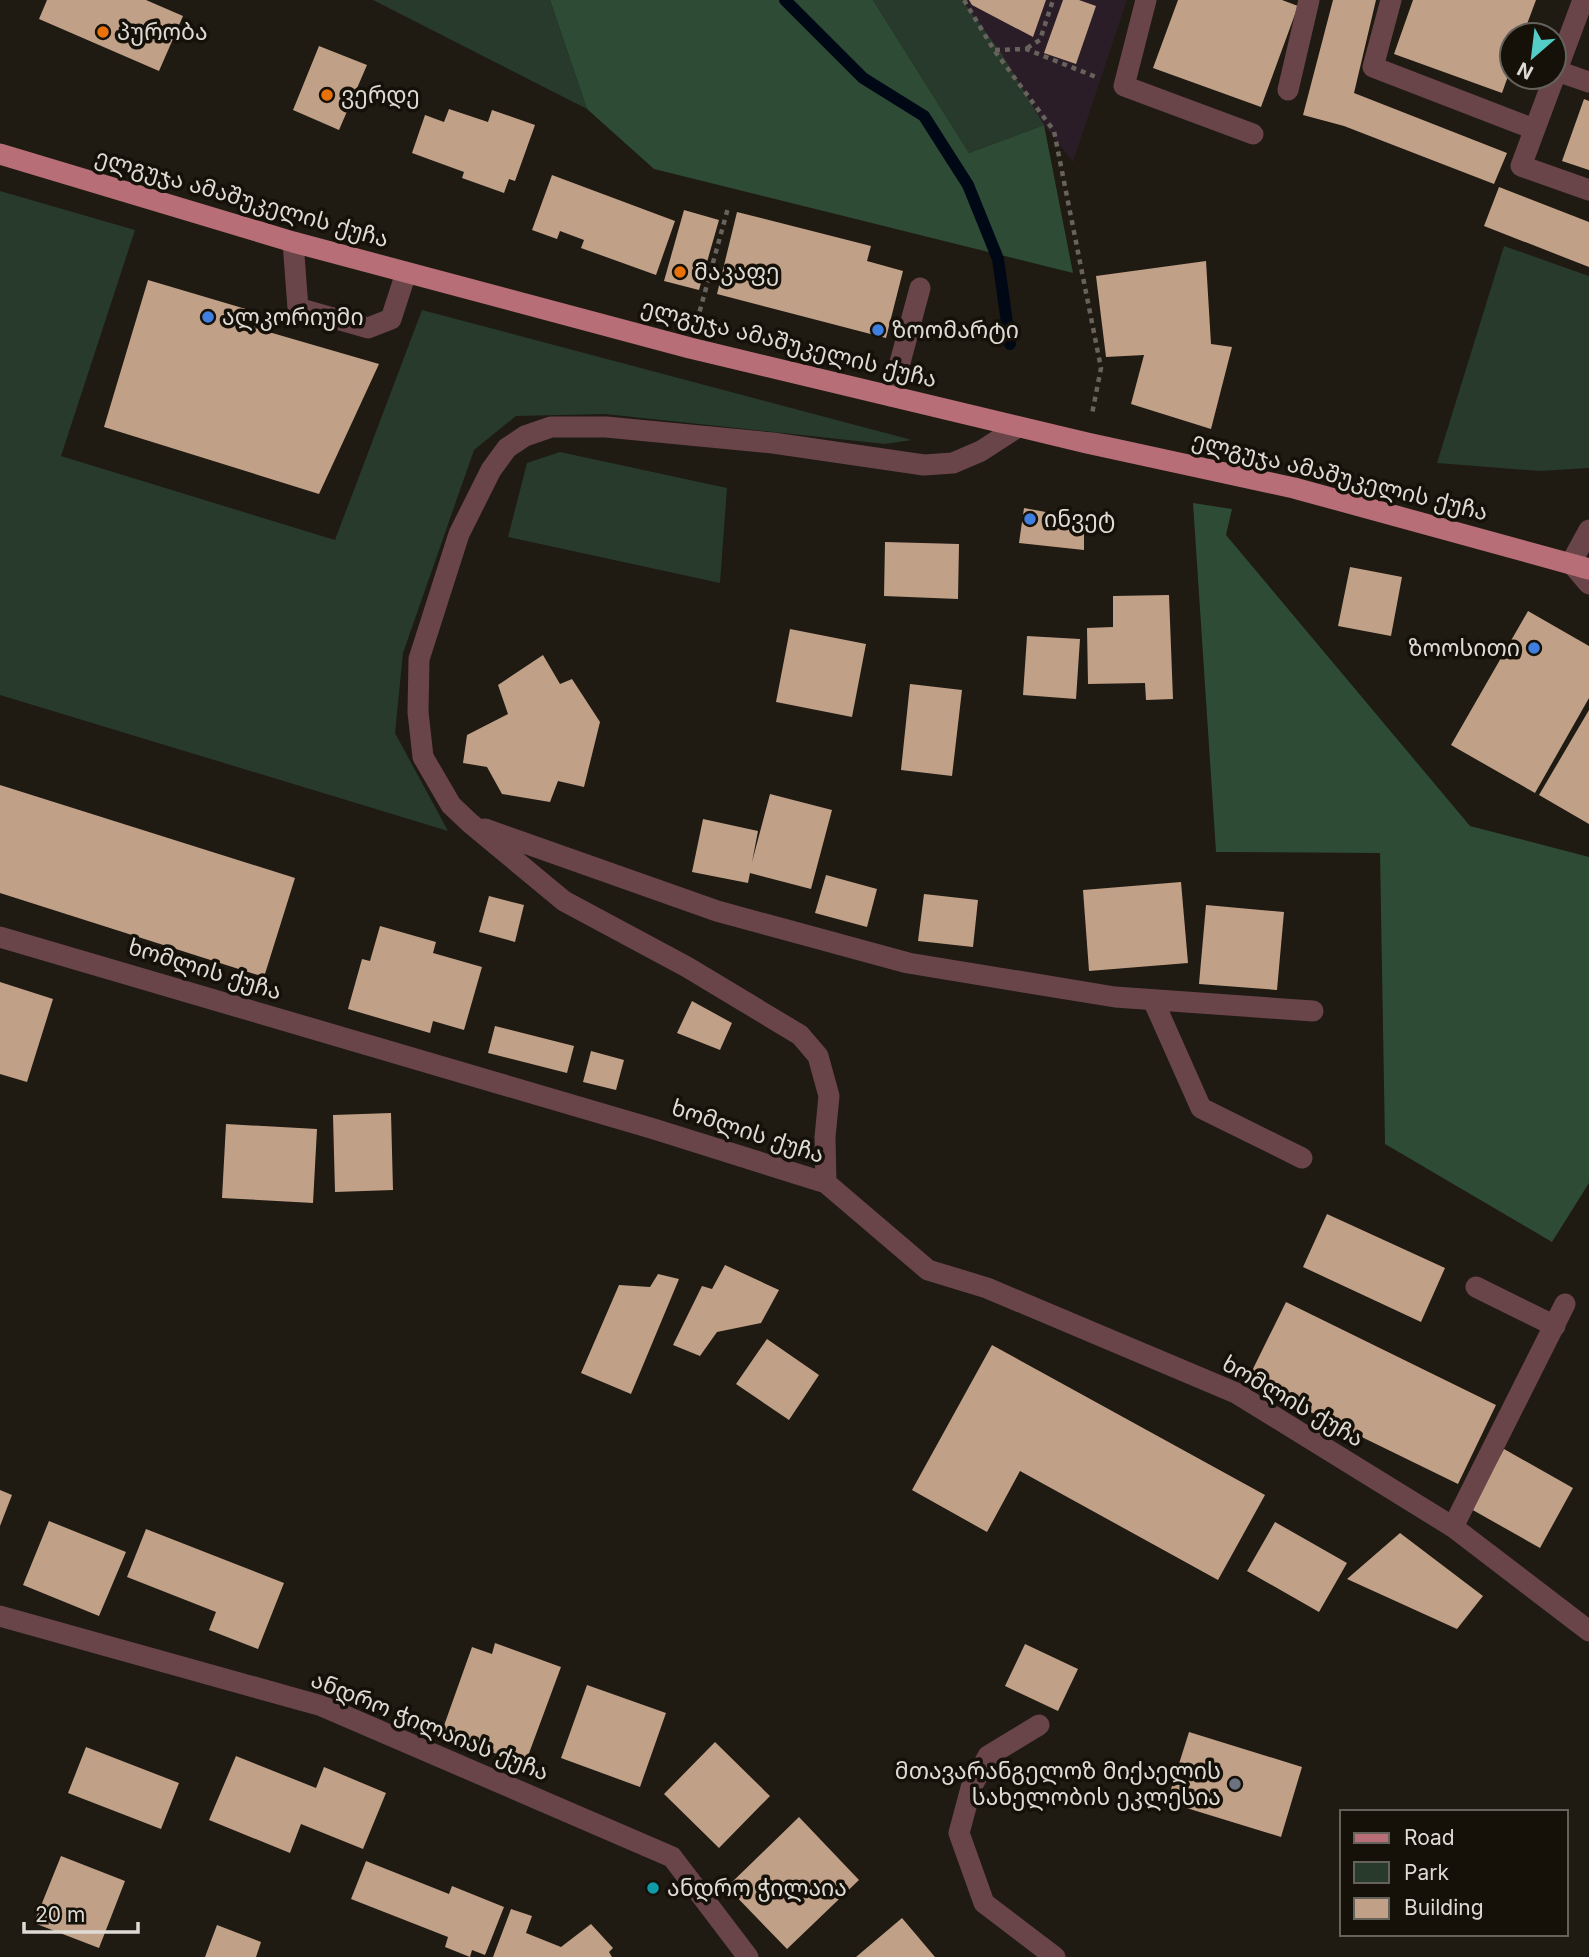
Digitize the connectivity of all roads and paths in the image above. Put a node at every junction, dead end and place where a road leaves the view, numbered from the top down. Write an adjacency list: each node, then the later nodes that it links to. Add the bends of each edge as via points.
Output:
1 (964, 0): 9 (path)
2 (1053, 0): 8 (path, via 1040,40)
3 (1146, 0): 12 (street)
4 (1308, 0): 13 (street)
5 (1391, 0): 15 (street, via 1373,67)
6 (1583, 0): 7 (street)
7 (1568, 42)
8 (1026, 49): 9 (path); 12 (path)
9 (994, 50): 26 (path, via 1054,131 1101,368)
10 (1568, 75): 11 (street)
11 (1589, 82)
12 (1124, 86): 16 (street)
13 (1287, 90)
14 (1549, 91): 15 (street)
15 (1534, 130): 18 (street, via 1521,166)
16 (1253, 134)
17 (0, 155): 20 (main road, ელგუჯა ამაშუკელის ქუჩა)
18 (1589, 190)
19 (727, 208): 23 (path)
20 (293, 242): 21 (main road, ელგუჯა ამაშუკელის ქუჩა); 21 (street, via 298,308 368,328 391,319)
21 (406, 272): 23 (main road, ელგუჯა ამაშუკელის ქუჩა)
22 (920, 288): 24 (street)
23 (690, 348): 24 (main road, ელგუჯა ამაშუკელის ქუჩა)
24 (891, 396): 25 (main road, ელგუჯა ამაშუკელის ქუჩა)
25 (1018, 427): 26 (main road, ელგუჯა ამაშუკელის ქუჩა); 30 (street, via 953,463 925,465 773,443 606,427 551,427 507,448 459,534 419,659 423,757 451,805)
26 (1087, 443): 28 (main road, ელგუჯა ამაშუკელის ქუჩა, via 1294,488)
27 (1589, 530): 28 (street)
28 (1580, 566): 29 (street)
29 (1589, 584)
30 (470, 823): 32 (street, via 717,911 908,963); 35 (street, via 564,901 800,1035 818,1056 829,1096)
31 (0, 937): 35 (street, ხომლის ქუჩა)
32 (1153, 1000): 33 (street); 34 (street, via 1201,1108)
33 (1313, 1012)
34 (1302, 1158)
35 (826, 1183): 39 (street, ხომლის ქუჩა, via 928,1270 987,1288 1236,1393)
36 (1476, 1287): 38 (street)
37 (1565, 1304): 38 (street)
38 (1555, 1326): 39 (street)
39 (1453, 1527): 41 (street, ხომლის ქუჩა)
40 (0, 1616): 43 (street, ანდრო ჭილაიას ქუჩა, via 322,1706 672,1857)
41 (1589, 1632)
42 (1039, 1726): 44 (street, via 988,1756 971,1788 958,1833 984,1903)
43 (748, 1957)
44 (1055, 1957)

